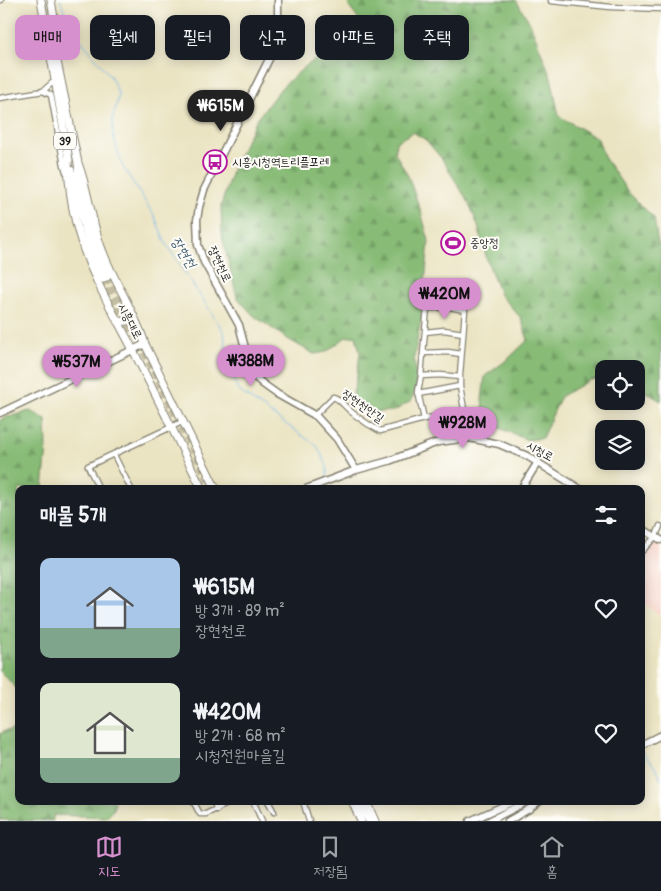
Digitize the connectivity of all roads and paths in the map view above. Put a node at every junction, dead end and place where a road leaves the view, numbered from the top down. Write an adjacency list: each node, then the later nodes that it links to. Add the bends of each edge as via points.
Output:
1 (36, 0): 10 (main road, 시흥대로)
2 (41, 0): 14 (main road, 시흥대로 / 39)
3 (46, 0): 12 (main road, 시흥대로 / 39)
4 (51, 0): 12 (main road, 시흥대로)
5 (278, 0): 32 (street, 장현천로, via 275,47 204,190 199,207 198,245 239,326 255,377)
6 (551, 0): 8 (street)
7 (612, 0): 8 (street)
8 (611, 7): 9 (street)
9 (661, 9)
10 (52, 84): 11 (street); 14 (main road, 시흥대로)
11 (43, 91): 13 (street); 17 (street, via 51,95)
12 (64, 91): 16 (main road, 시흥대로 / 39)
13 (0, 98)
14 (58, 101): 15 (main road, 시흥대로 / 39)
15 (68, 155): 16 (main road, 시흥대로 / 39, via 89,246 105,278 88,222); 17 (main road, 시흥대로)
16 (78, 162): 18 (main road, 시흥대로, via 97,238)
17 (68, 176): 19 (main road, 시흥대로, via 84,249)
18 (134, 316): 19 (main road, via 127,322); 22 (main road, 시흥대로)
19 (118, 321): 23 (main road, 시흥대로)
20 (425, 332): 21 (street); 21 (street, via 427,308 449,308 465,310); 24 (street)
21 (463, 333): 25 (street)
22 (145, 344): 23 (street); 34 (main road, 시흥대로)
23 (133, 350): 31 (street); 35 (main road, 시흥대로)
24 (423, 353): 25 (street); 26 (street)
25 (461, 354): 27 (street)
26 (421, 376): 27 (street); 29 (street)
27 (460, 377): 28 (street)
28 (460, 386): 29 (street); 30 (street)
29 (418, 394): 33 (street)
30 (465, 411): 33 (street, 장현천안길); 36 (street)
31 (0, 412)
32 (314, 416): 33 (street, 장현천안길, via 333,397 337,397 356,416 380,431); 39 (street, 장현천로, via 337,439)
33 (424, 419)
34 (182, 422): 35 (street); 43 (main road, 시흥대로)
35 (171, 426): 37 (street); 42 (main road, 시흥대로)
36 (469, 438): 38 (street, 시청로, via 499,444); 39 (street, 시청로, via 438,442)
37 (114, 454): 40 (street, via 88,466); 41 (street)
38 (538, 462): 45 (street); 46 (street, 시청로)
39 (356, 470): 44 (street, 시청로)
40 (97, 485)
41 (129, 485)
42 (199, 485)
43 (214, 485)
44 (315, 485)
45 (524, 485)
46 (574, 485)
47 (660, 526): 49 (street)
48 (645, 530): 49 (street)
49 (659, 538): 50 (street)
50 (645, 549)
51 (661, 735): 52 (street)
52 (645, 743)
53 (195, 805): 65 (street, via 200,814)
54 (215, 805): 65 (street)
55 (226, 805): 65 (street)
56 (255, 805): 67 (street)
57 (270, 805): 66 (street)
58 (304, 805): 68 (street)
59 (354, 805): 69 (main road)
60 (361, 805): 70 (main road)
61 (368, 805): 71 (main road)
62 (505, 805): 72 (street)
63 (520, 805): 73 (street)
64 (534, 805): 74 (street)
65 (217, 810)
66 (274, 812)
67 (262, 821)
68 (309, 821)
69 (361, 821)
70 (368, 821)
71 (375, 821)
72 (470, 821)
73 (489, 821)
74 (508, 821)

